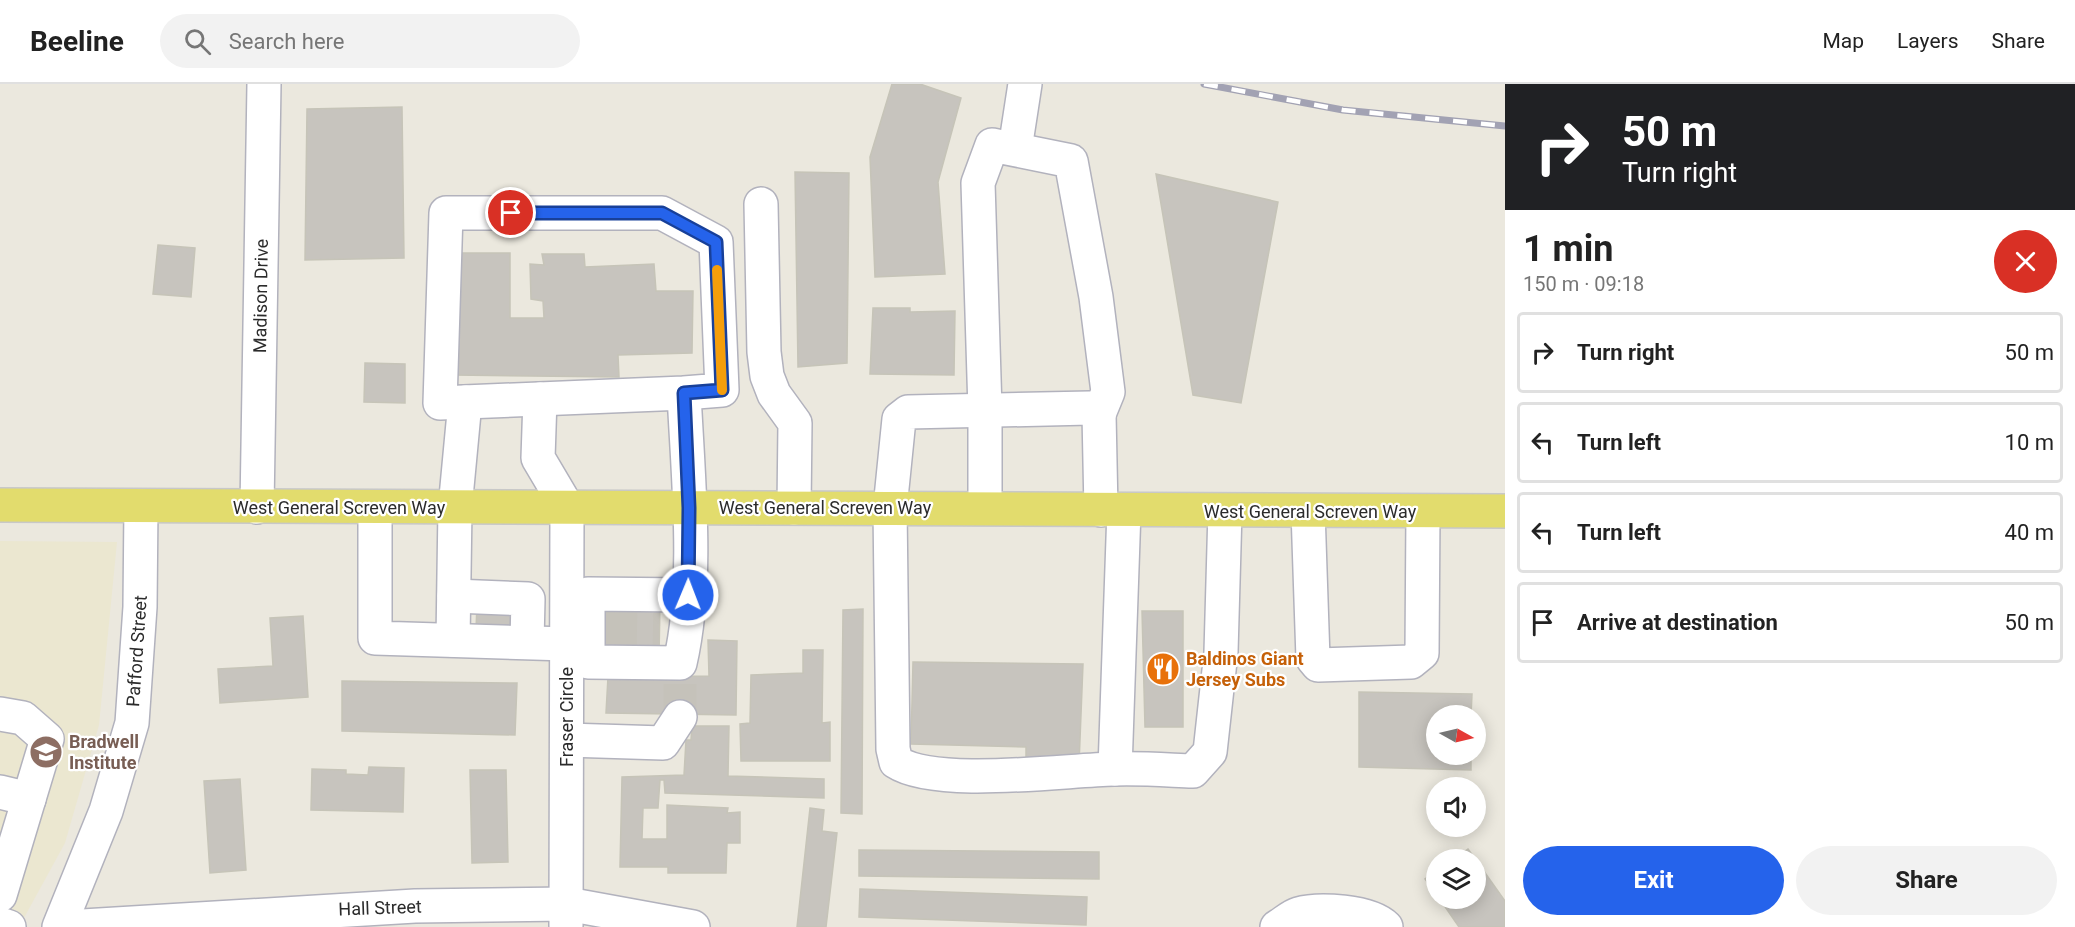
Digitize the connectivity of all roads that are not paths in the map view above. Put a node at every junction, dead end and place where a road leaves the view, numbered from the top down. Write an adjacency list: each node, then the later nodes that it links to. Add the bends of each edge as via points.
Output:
1 (264, 84): 12 (street, Madison Drive)
2 (1026, 84): 3 (street)
3 (1015, 149): 8 (street, via 992,144 978,183); 9 (street, via 1071,161 1096,297 1108,392)
4 (761, 204): 17 (street, via 764,352 774,393 795,423)
5 (684, 393): 6 (street); 7 (street, via 722,390 716,242 662,213 446,213 440,404); 16 (street)
6 (540, 399): 7 (street); 14 (street, via 538,458)
7 (465, 402): 15 (street)
8 (985, 410): 9 (street, via 1090,408); 18 (street, via 908,412 899,419); 19 (street)
9 (1099, 414): 20 (street)
10 (0, 505): 11 (main road, West General Screven Way)
11 (141, 506): 12 (main road, West General Screven Way); 40 (street, Pafford Street, via 140,607 132,723 106,811)
12 (257, 507): 13 (main road, West General Screven Way)
13 (375, 507): 15 (main road, West General Screven Way); 28 (street, via 375,638)
14 (567, 507): 15 (main road, West General Screven Way); 16 (main road, West General Screven Way); 27 (street, Fraser Circle)
15 (455, 508): 26 (street)
16 (689, 508): 17 (main road, West General Screven Way); 25 (street)
17 (794, 508): 18 (main road, West General Screven Way)
18 (890, 508): 19 (main road, West General Screven Way); 33 (street, via 896,762 908,770 959,774)
19 (985, 508): 20 (main road, West General Screven Way)
20 (1113, 510): 23 (main road, West General Screven Way); 33 (street, via 1120,633)
21 (1308, 511): 23 (main road, West General Screven Way); 24 (main road, West General Screven Way); 24 (street, via 1313,659 1318,665 1411,662 1422,653)
22 (1505, 511): 24 (main road, West General Screven Way)
23 (1225, 512): 33 (street, via 1221,652 1210,752 1193,771)
24 (1423, 512)
25 (688, 595): 27 (street, via 588,594); 27 (street, via 674,629 680,668 588,662)
26 (454, 596): 28 (street); 29 (street, via 528,599)
27 (581, 632): 29 (street); 32 (street, Fraser Circle)
28 (453, 640): 29 (street)
29 (527, 642)
30 (0, 714): 34 (street, via 23,718 47,739)
31 (680, 717): 32 (street, via 663,743)
32 (567, 740): 36 (street, Fraser Circle)
33 (1115, 769)
34 (14, 796): 35 (street)
35 (0, 895)
36 (566, 916): 38 (street, Hall Street, via 415,906); 42 (street, Hall Street)
37 (0, 924): 39 (street)
38 (144, 925): 41 (street, Hall Street)
39 (9, 927)
40 (59, 927)
41 (66, 927)
42 (693, 927)
43 (1277, 927): 44 (street, via 1296,915 1317,911 1365,917)
44 (1386, 927)

